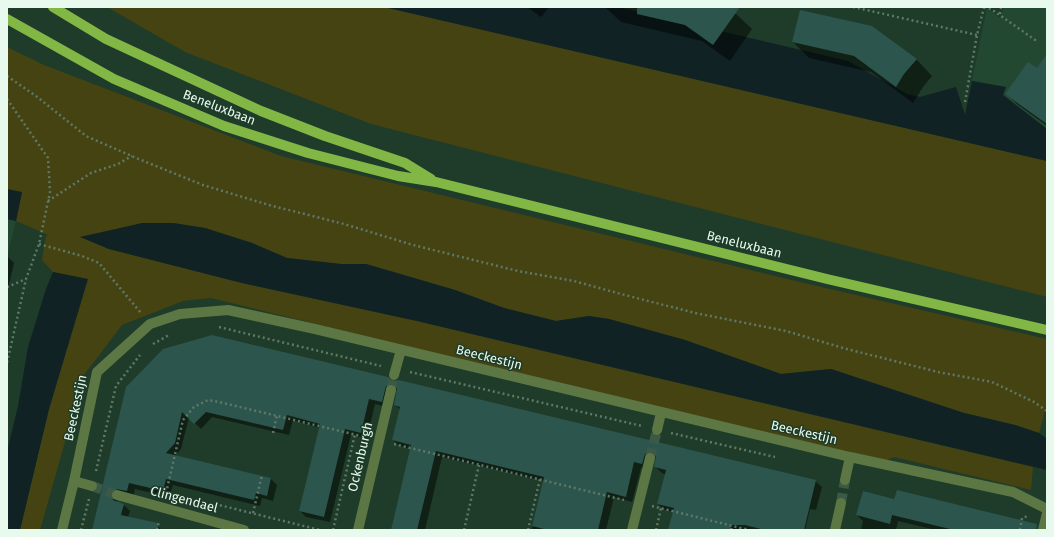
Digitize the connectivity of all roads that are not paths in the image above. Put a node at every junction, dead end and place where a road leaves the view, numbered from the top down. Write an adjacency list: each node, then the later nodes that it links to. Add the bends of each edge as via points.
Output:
1 (53, 7): 3 (main road, Beneluxbaan, via 106,39 261,111 404,163)
2 (7, 19): 3 (main road, Beneluxbaan, via 114,78 224,126 308,153 398,176)
3 (436, 182): 4 (main road, Beneluxbaan)
4 (1047, 330)
5 (401, 350): 6 (street); 8 (street, Beeckestijn); 13 (street, Beeckestijn, via 228,310 180,314 150,324 97,372)
6 (395, 372)
7 (390, 390): 21 (street, Ockenburgh)
8 (661, 413): 9 (street); 10 (street, Beeckestijn)
9 (657, 430)
10 (850, 457): 12 (street); 17 (street, Beeckestijn, via 1012,492)
11 (650, 458): 22 (street)
12 (845, 480)
13 (74, 481): 14 (street); 19 (street, Beeckestijn)
14 (92, 486)
15 (117, 495): 20 (street, Clingendael)
16 (841, 503): 23 (street)
17 (1047, 509)
18 (1047, 513): 24 (street)
19 (62, 530)
20 (244, 530)
21 (358, 530)
22 (632, 530)
23 (835, 530)
24 (1043, 530)

